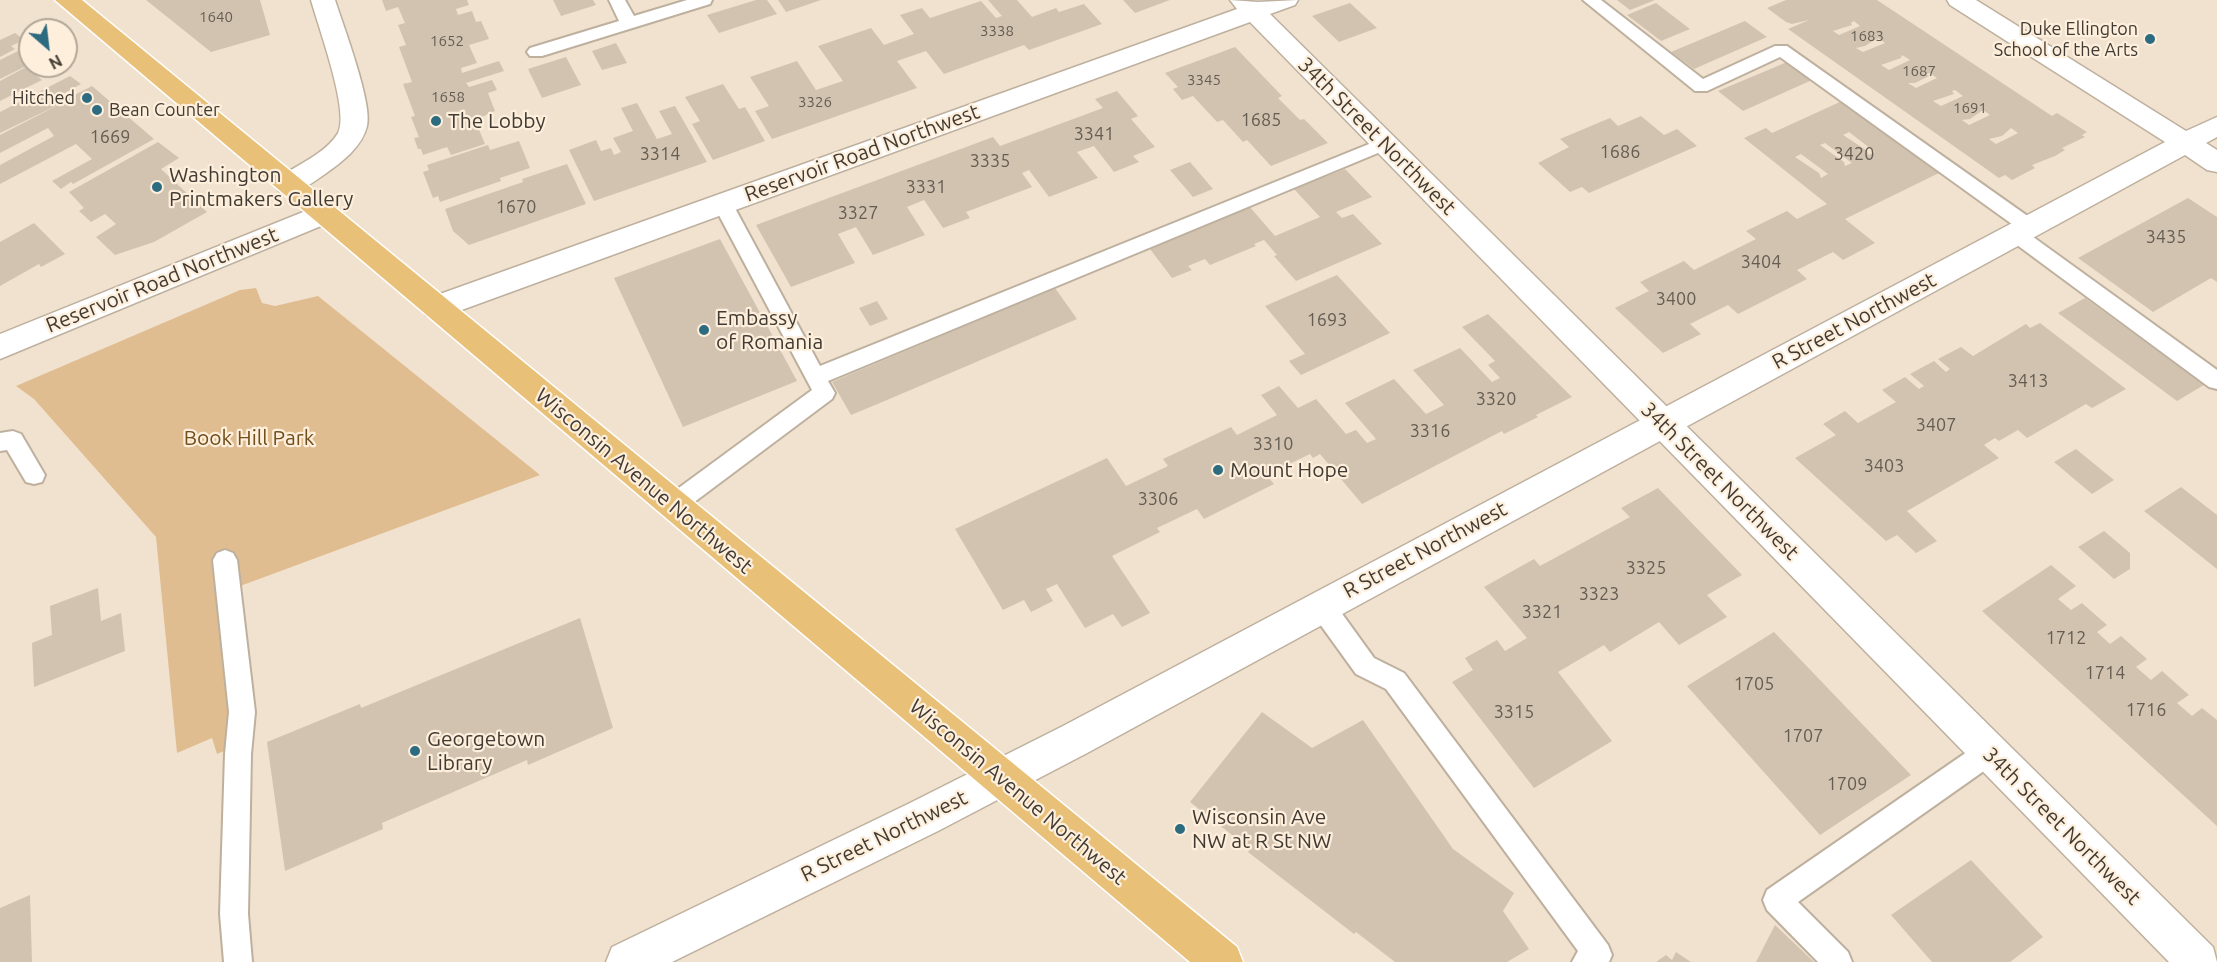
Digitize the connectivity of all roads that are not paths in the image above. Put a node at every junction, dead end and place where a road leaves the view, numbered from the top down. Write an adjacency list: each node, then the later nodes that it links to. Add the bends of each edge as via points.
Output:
1 (67, 0): 15 (main road, Wisconsin Avenue Northwest)
2 (323, 0): 15 (street, via 353,102 354,127 336,150)
3 (617, 0): 9 (lane)
4 (704, 0): 9 (lane)
5 (1286, 0): 8 (street, Reservoir Road Northwest)
6 (1591, 0): 18 (lane, via 1701,87 1782,51)
7 (1959, 0): 12 (street)
8 (1247, 6): 13 (street, 34th Street Northwest); 16 (street, Reservoir Road Northwest)
9 (629, 24): 10 (lane)
10 (536, 52)
11 (2217, 126): 12 (street, R Street Northwest)
12 (2186, 143): 14 (street); 18 (street, R Street Northwest)
13 (1384, 144): 21 (lane); 23 (street, 34th Street Northwest)
14 (2217, 163)
15 (289, 184): 17 (main road, Wisconsin Avenue Northwest)
16 (723, 204): 19 (street, Reservoir Road Northwest); 21 (lane)
17 (323, 214): 19 (main road, Wisconsin Avenue Northwest); 20 (street, Reservoir Road Northwest)
18 (2023, 231): 22 (lane); 23 (street, R Street Northwest)
19 (437, 307): 26 (main road, Wisconsin Avenue Northwest)
20 (0, 347)
21 (815, 376): 26 (lane, via 824,393)
22 (2217, 381)
23 (1663, 423): 28 (street, R Street Northwest); 29 (street, 34th Street Northwest)
24 (0, 442): 25 (lane, via 13,440)
25 (34, 475)
26 (674, 505): 30 (main road, Wisconsin Avenue Northwest)
27 (225, 560): 31 (lane, via 242,712 234,914)
28 (1321, 605): 30 (street, R Street Northwest); 34 (lane, via 1365,666 1395,681 1598,955)
29 (1989, 752): 35 (lane, via 1778,900); 36 (street, 34th Street Northwest)
30 (1000, 778): 32 (street, R Street Northwest); 33 (main road, Wisconsin Avenue Northwest)
31 (238, 962)
32 (627, 962)
33 (1222, 962)
34 (1586, 962)
35 (1838, 962)
36 (2198, 962)

